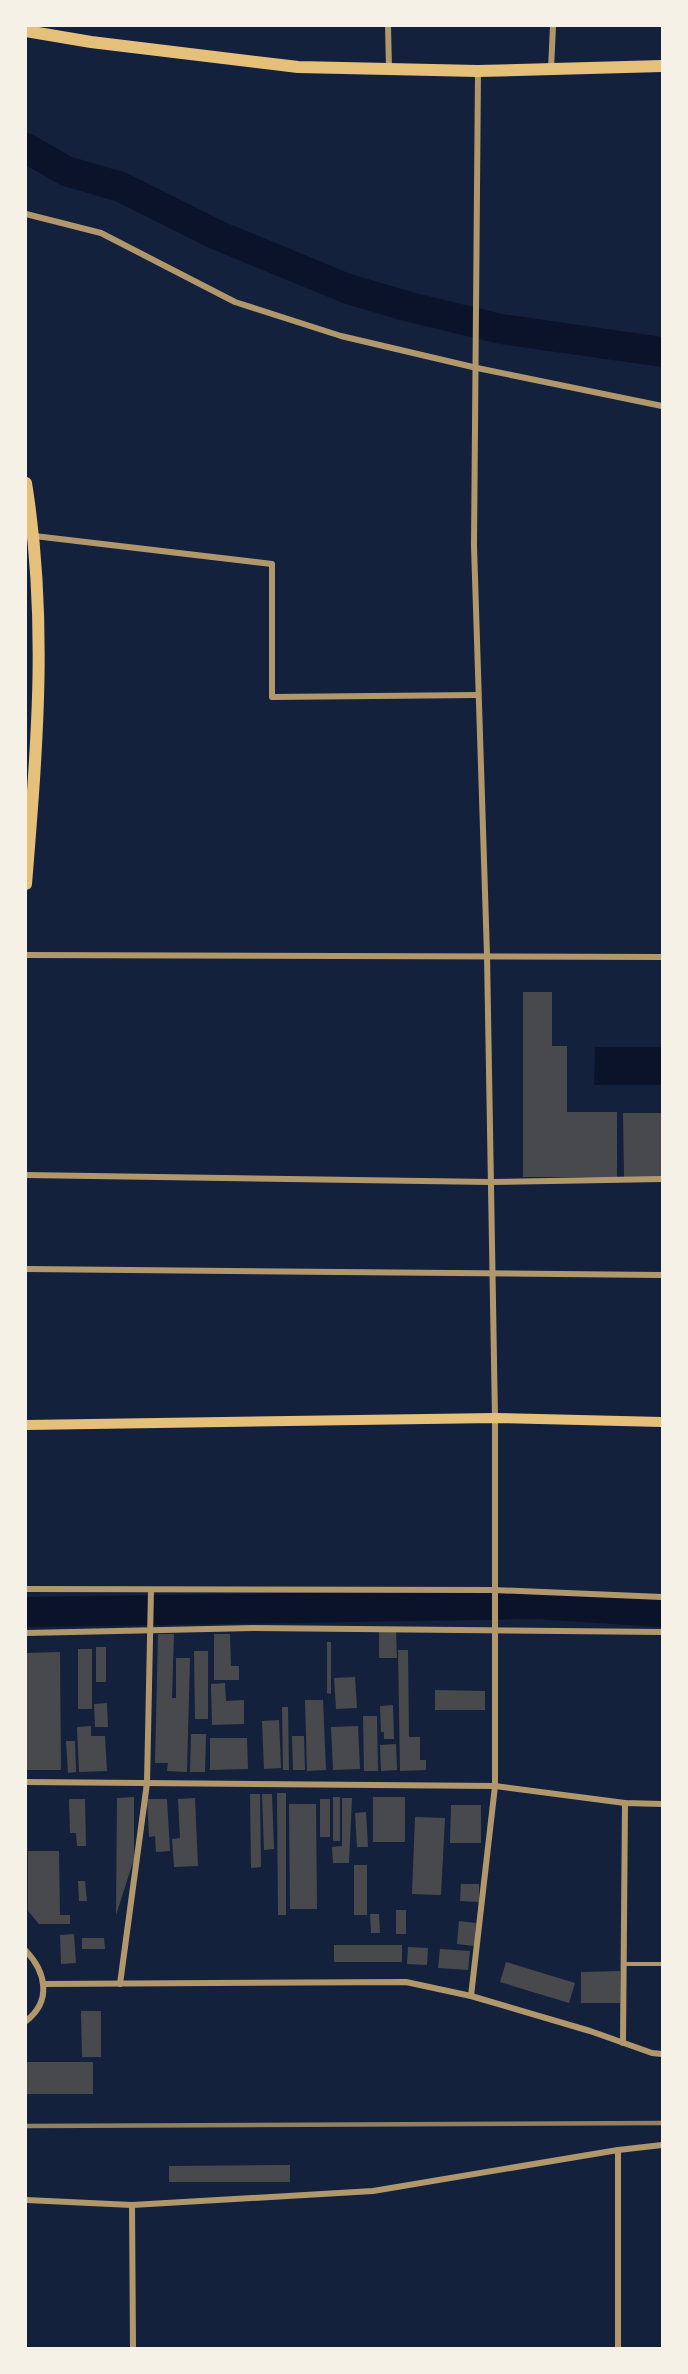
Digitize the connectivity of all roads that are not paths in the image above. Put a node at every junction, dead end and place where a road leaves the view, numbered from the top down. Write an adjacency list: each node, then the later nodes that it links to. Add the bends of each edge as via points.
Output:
1 (388, 26): 5 (street)
2 (553, 26): 6 (street)
3 (26, 31): 5 (main road, via 298,67)
4 (663, 66): 6 (main road)
5 (389, 69): 7 (main road)
6 (552, 69): 7 (main road)
7 (478, 71): 9 (street)
8 (26, 214): 9 (street, via 101,233 235,302 341,336)
9 (477, 368): 10 (street); 13 (street)
10 (663, 406)
11 (26, 483): 12 (main road)
12 (30, 535): 13 (street, via 272,564 272,697); 14 (main road, via 40,655)
13 (477, 695): 16 (street)
14 (26, 884)
15 (26, 955): 16 (street)
16 (487, 955): 17 (street); 20 (street)
17 (663, 957)
18 (26, 1175): 20 (street)
19 (663, 1179): 20 (street)
20 (490, 1182): 22 (street)
21 (26, 1269): 22 (street)
22 (491, 1273): 23 (street); 24 (street)
23 (663, 1275)
24 (495, 1418): 25 (main road); 26 (main road); 29 (street)
25 (663, 1422)
26 (26, 1425)
27 (26, 1589): 28 (street)
28 (151, 1590): 29 (street); 31 (street)
29 (494, 1590): 30 (street); 32 (street)
30 (663, 1597)
31 (151, 1629): 32 (street); 34 (street); 36 (street)
32 (495, 1629): 33 (street); 37 (street)
33 (663, 1632)
34 (26, 1633)
35 (26, 1782): 36 (street)
36 (147, 1783): 37 (street); 44 (street)
37 (495, 1786): 38 (street); 45 (street)
38 (624, 1803): 39 (street); 41 (street)
39 (663, 1804)
40 (26, 1951): 43 (street, via 38,1963)
41 (625, 1964): 42 (lane); 47 (street)
42 (663, 1964)
43 (43, 1984): 44 (street); 46 (street, via 37,2010)
44 (120, 1984): 45 (street, via 406,1982)
45 (471, 1996): 47 (street)
46 (26, 2021)
47 (623, 2043): 48 (street)
48 (663, 2054)
49 (663, 2145): 50 (street)
50 (618, 2150): 52 (street, via 373,2191); 54 (street)
51 (26, 2200): 52 (street)
52 (132, 2205): 53 (street)
53 (133, 2349)
54 (618, 2349)

